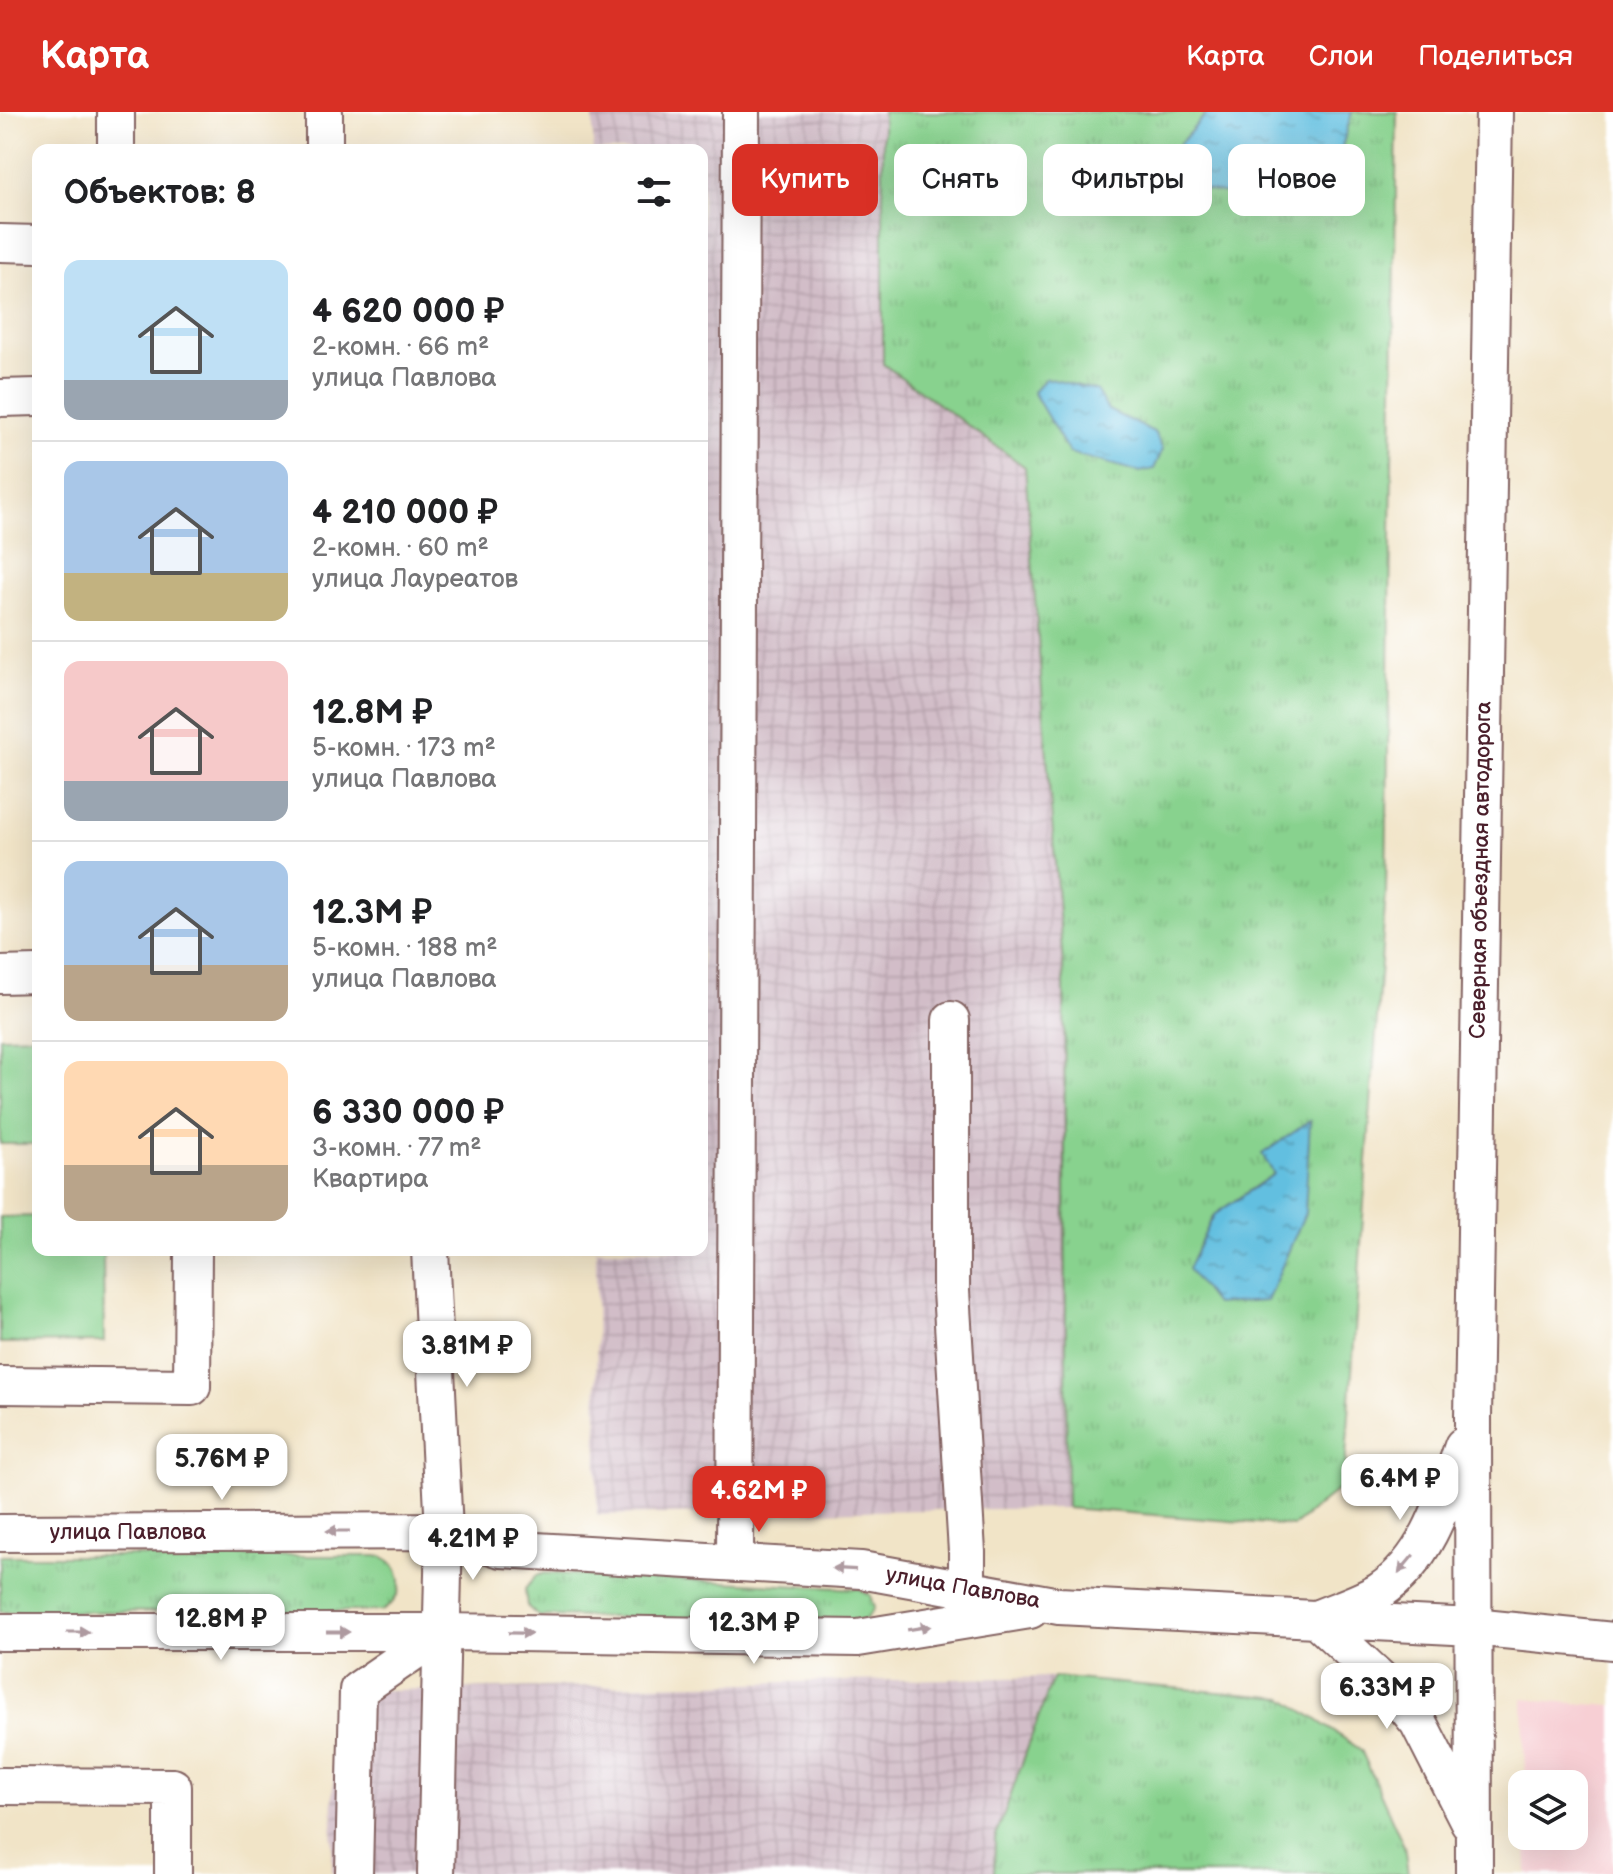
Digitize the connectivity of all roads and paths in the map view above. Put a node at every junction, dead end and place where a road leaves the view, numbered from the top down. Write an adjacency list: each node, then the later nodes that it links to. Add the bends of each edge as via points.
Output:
1 (116, 112): 5 (street)
2 (324, 112): 6 (street)
3 (741, 112): 20 (street)
4 (1494, 112): 17 (street, Северная объездная автодорога)
5 (116, 144)
6 (324, 144)
7 (0, 243): 8 (street)
8 (32, 244)
9 (32, 397): 10 (street)
10 (0, 398)
11 (32, 974): 12 (street)
12 (0, 975)
13 (951, 1020): 21 (street, via 951,1291)
14 (193, 1256): 16 (street, via 192,1387)
15 (430, 1256): 18 (street)
16 (0, 1385)
17 (1473, 1418): 23 (street, one-way to 23, via 1438,1519 1408,1565 1380,1591); 24 (street, Северная объездная автодорога)
18 (444, 1531): 19 (street, улица Павлова, one-way to 19); 20 (street, улица Павлова, via 501,1549); 26 (street)
19 (0, 1533)
20 (735, 1563): 21 (street, улица Павлова, one-way to 20, via 861,1570)
21 (967, 1589): 22 (street, улица Павлова)
22 (1059, 1606): 23 (street); 26 (street, улица Павлова, one-way to 22, via 858,1638)
23 (1316, 1619): 24 (street); 29 (street, via 1391,1689 1418,1722)
24 (1473, 1627): 27 (street); 29 (street, Северная объездная автодорога)
25 (0, 1632): 26 (street, улица Павлова, one-way to 26)
26 (442, 1632): 31 (street, via 358,1690); 32 (street)
27 (1613, 1641)
28 (0, 1786): 30 (street, via 173,1787)
29 (1474, 1832): 33 (street, Северная объездная автодорога)
30 (173, 1874)
31 (354, 1874)
32 (436, 1874)
33 (1474, 1874)

